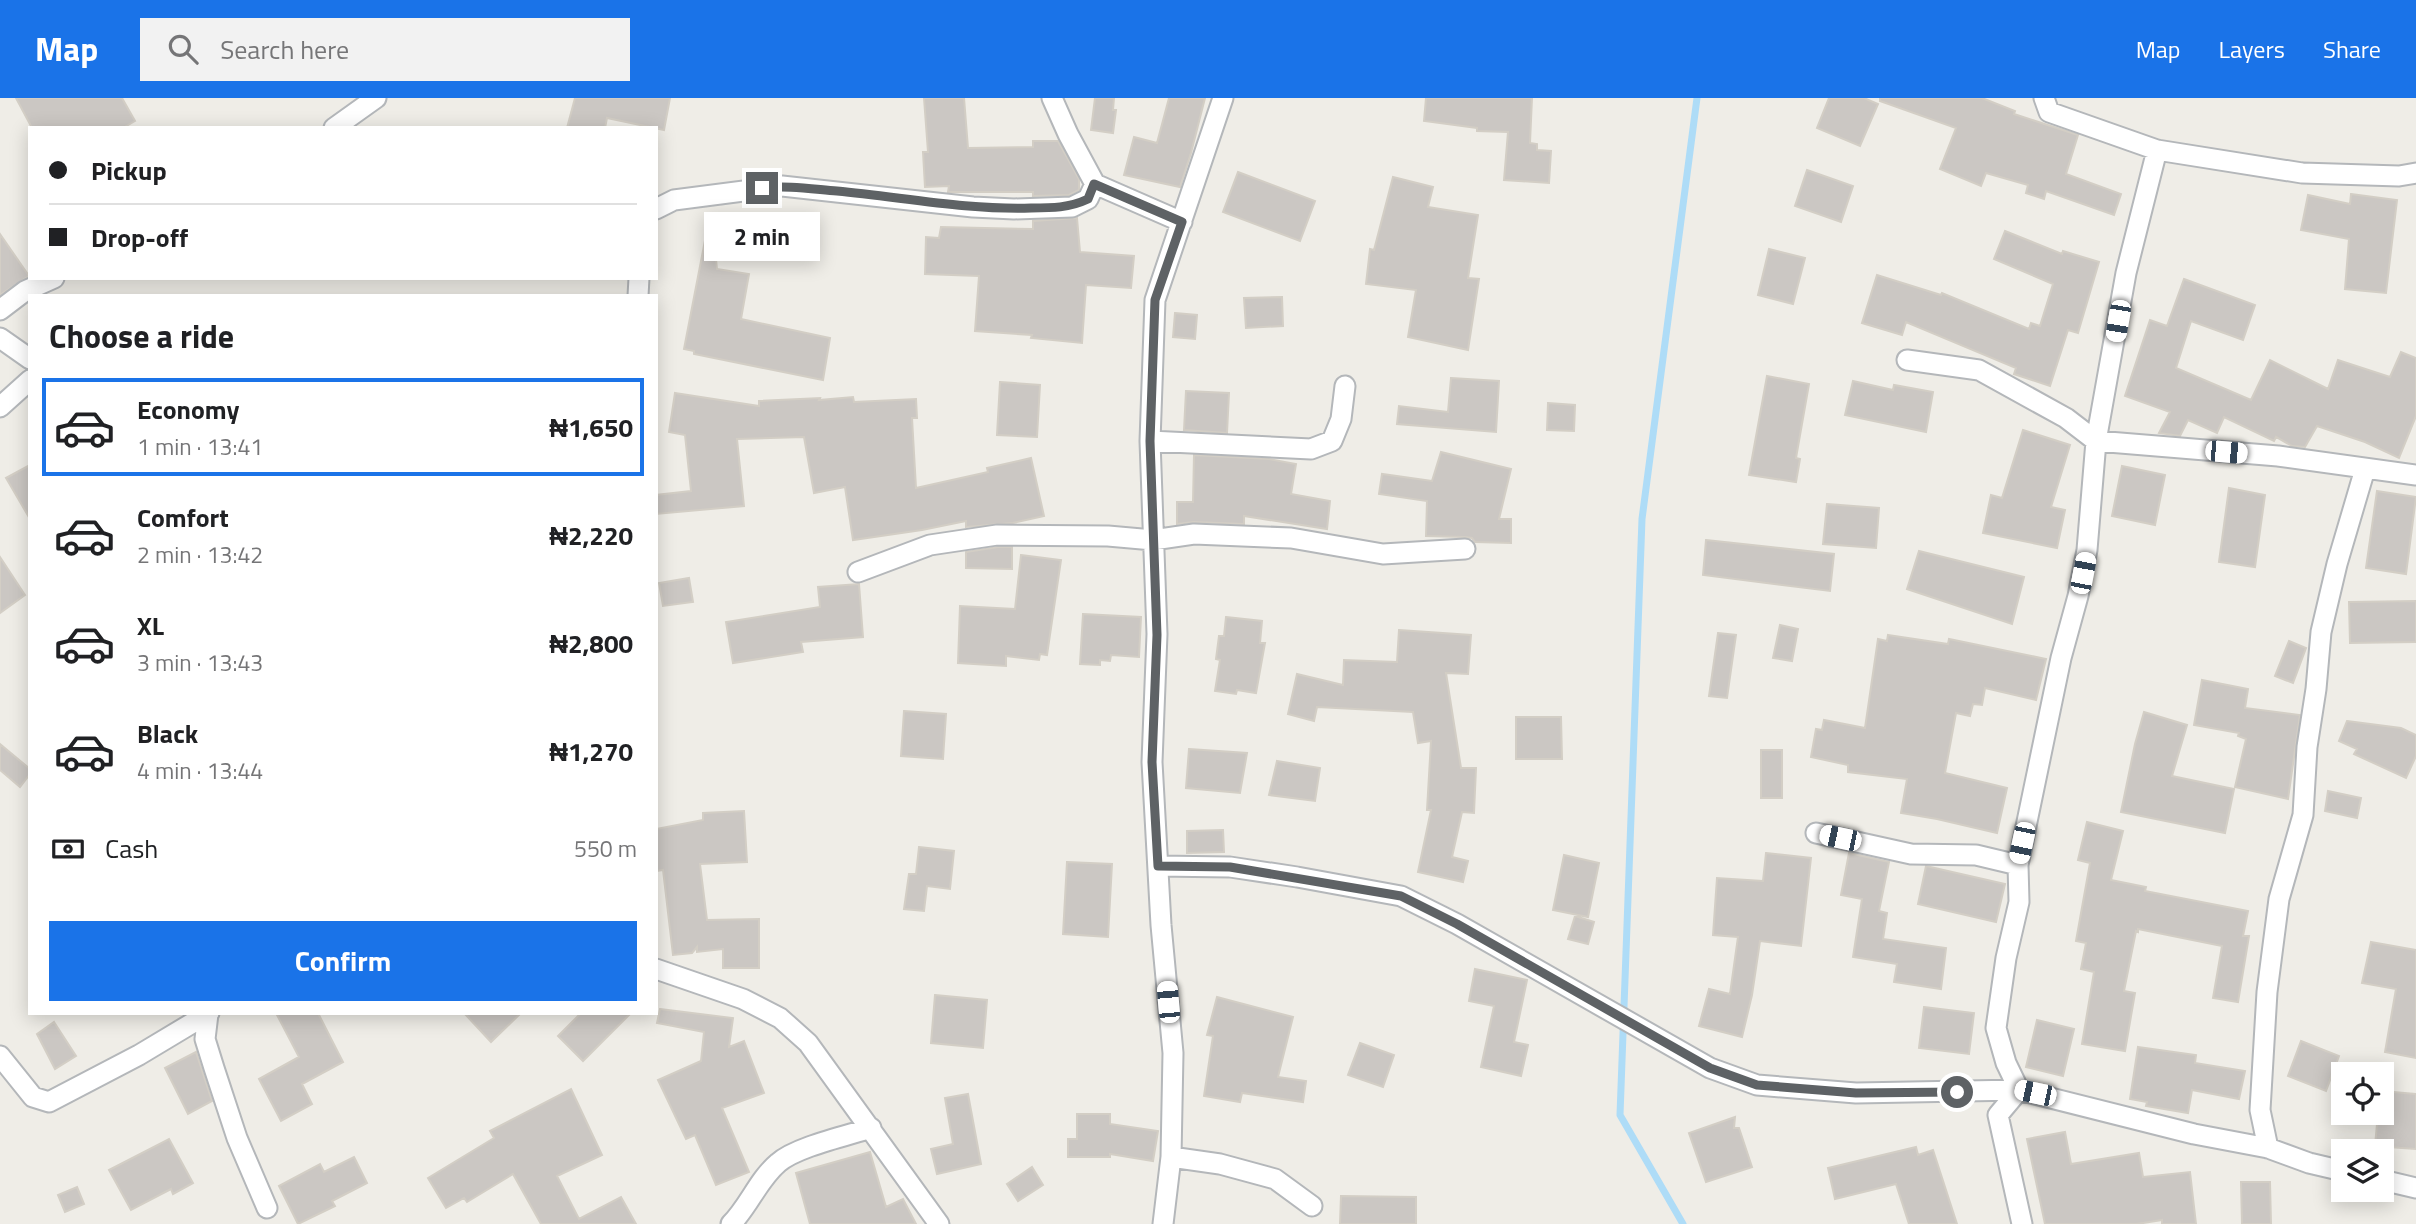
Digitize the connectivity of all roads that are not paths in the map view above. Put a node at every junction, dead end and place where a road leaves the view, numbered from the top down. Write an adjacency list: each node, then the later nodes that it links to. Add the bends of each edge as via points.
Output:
1 (376, 98): 5 (street)
2 (1052, 98): 8 (street)
3 (1223, 98): 10 (street)
4 (2044, 98): 6 (street, via 2049,112)
5 (337, 126)
6 (2157, 150): 7 (street, via 2302,173); 20 (street, via 2126,273)
7 (2416, 173)
8 (1094, 184): 9 (street, via 1088,199 1072,207 973,207 782,186 674,200); 10 (street)
9 (658, 208)
10 (1182, 222): 19 (street, via 1155,300)
11 (50, 280): 12 (street)
12 (0, 310)
13 (0, 338): 14 (street)
14 (28, 358)
15 (1907, 360): 20 (street, via 1979,370 2066,418)
16 (28, 382): 18 (street)
17 (1345, 386): 19 (street, via 1341,419 1332,441 1311,449)
18 (0, 407)
19 (1150, 441): 23 (street)
20 (2096, 441): 21 (street, via 2278,456); 27 (street, via 2085,561)
21 (2365, 469): 22 (street); 35 (street, via 2321,632 2303,815 2279,900 2267,992 2260,1110)
22 (2416, 475)
23 (1153, 540): 24 (street, via 1194,534 1291,538 1383,554); 25 (street, via 997,536 930,545); 28 (street, via 1157,635 1152,762)
24 (1465, 549)
25 (858, 572)
26 (1816, 833): 27 (street, via 1911,854 1976,855)
27 (2018, 865): 33 (street, via 2020,902 1996,1028)
28 (1158, 866): 33 (street, via 1230,867 1401,896 1710,1068 1757,1085 1856,1093); 36 (street, via 1172,1053)
29 (658, 970): 34 (street, via 743,999 780,1018 808,1043)
30 (205, 1015): 32 (street, via 49,1102 33,1097)
31 (208, 1015): 41 (street, via 205,1039 237,1138)
32 (0, 1056)
33 (2019, 1090): 35 (street); 45 (street, via 1998,1115)
34 (871, 1128): 42 (street, via 780,1161); 43 (street)
35 (2268, 1148): 37 (street)
36 (1171, 1157): 40 (street, via 1275,1178); 44 (street)
37 (2331, 1168)
38 (2394, 1183): 39 (street)
39 (2416, 1188)
40 (1311, 1206)
41 (267, 1208)
42 (731, 1224)
43 (939, 1224)
44 (1163, 1224)
45 (2022, 1224)

